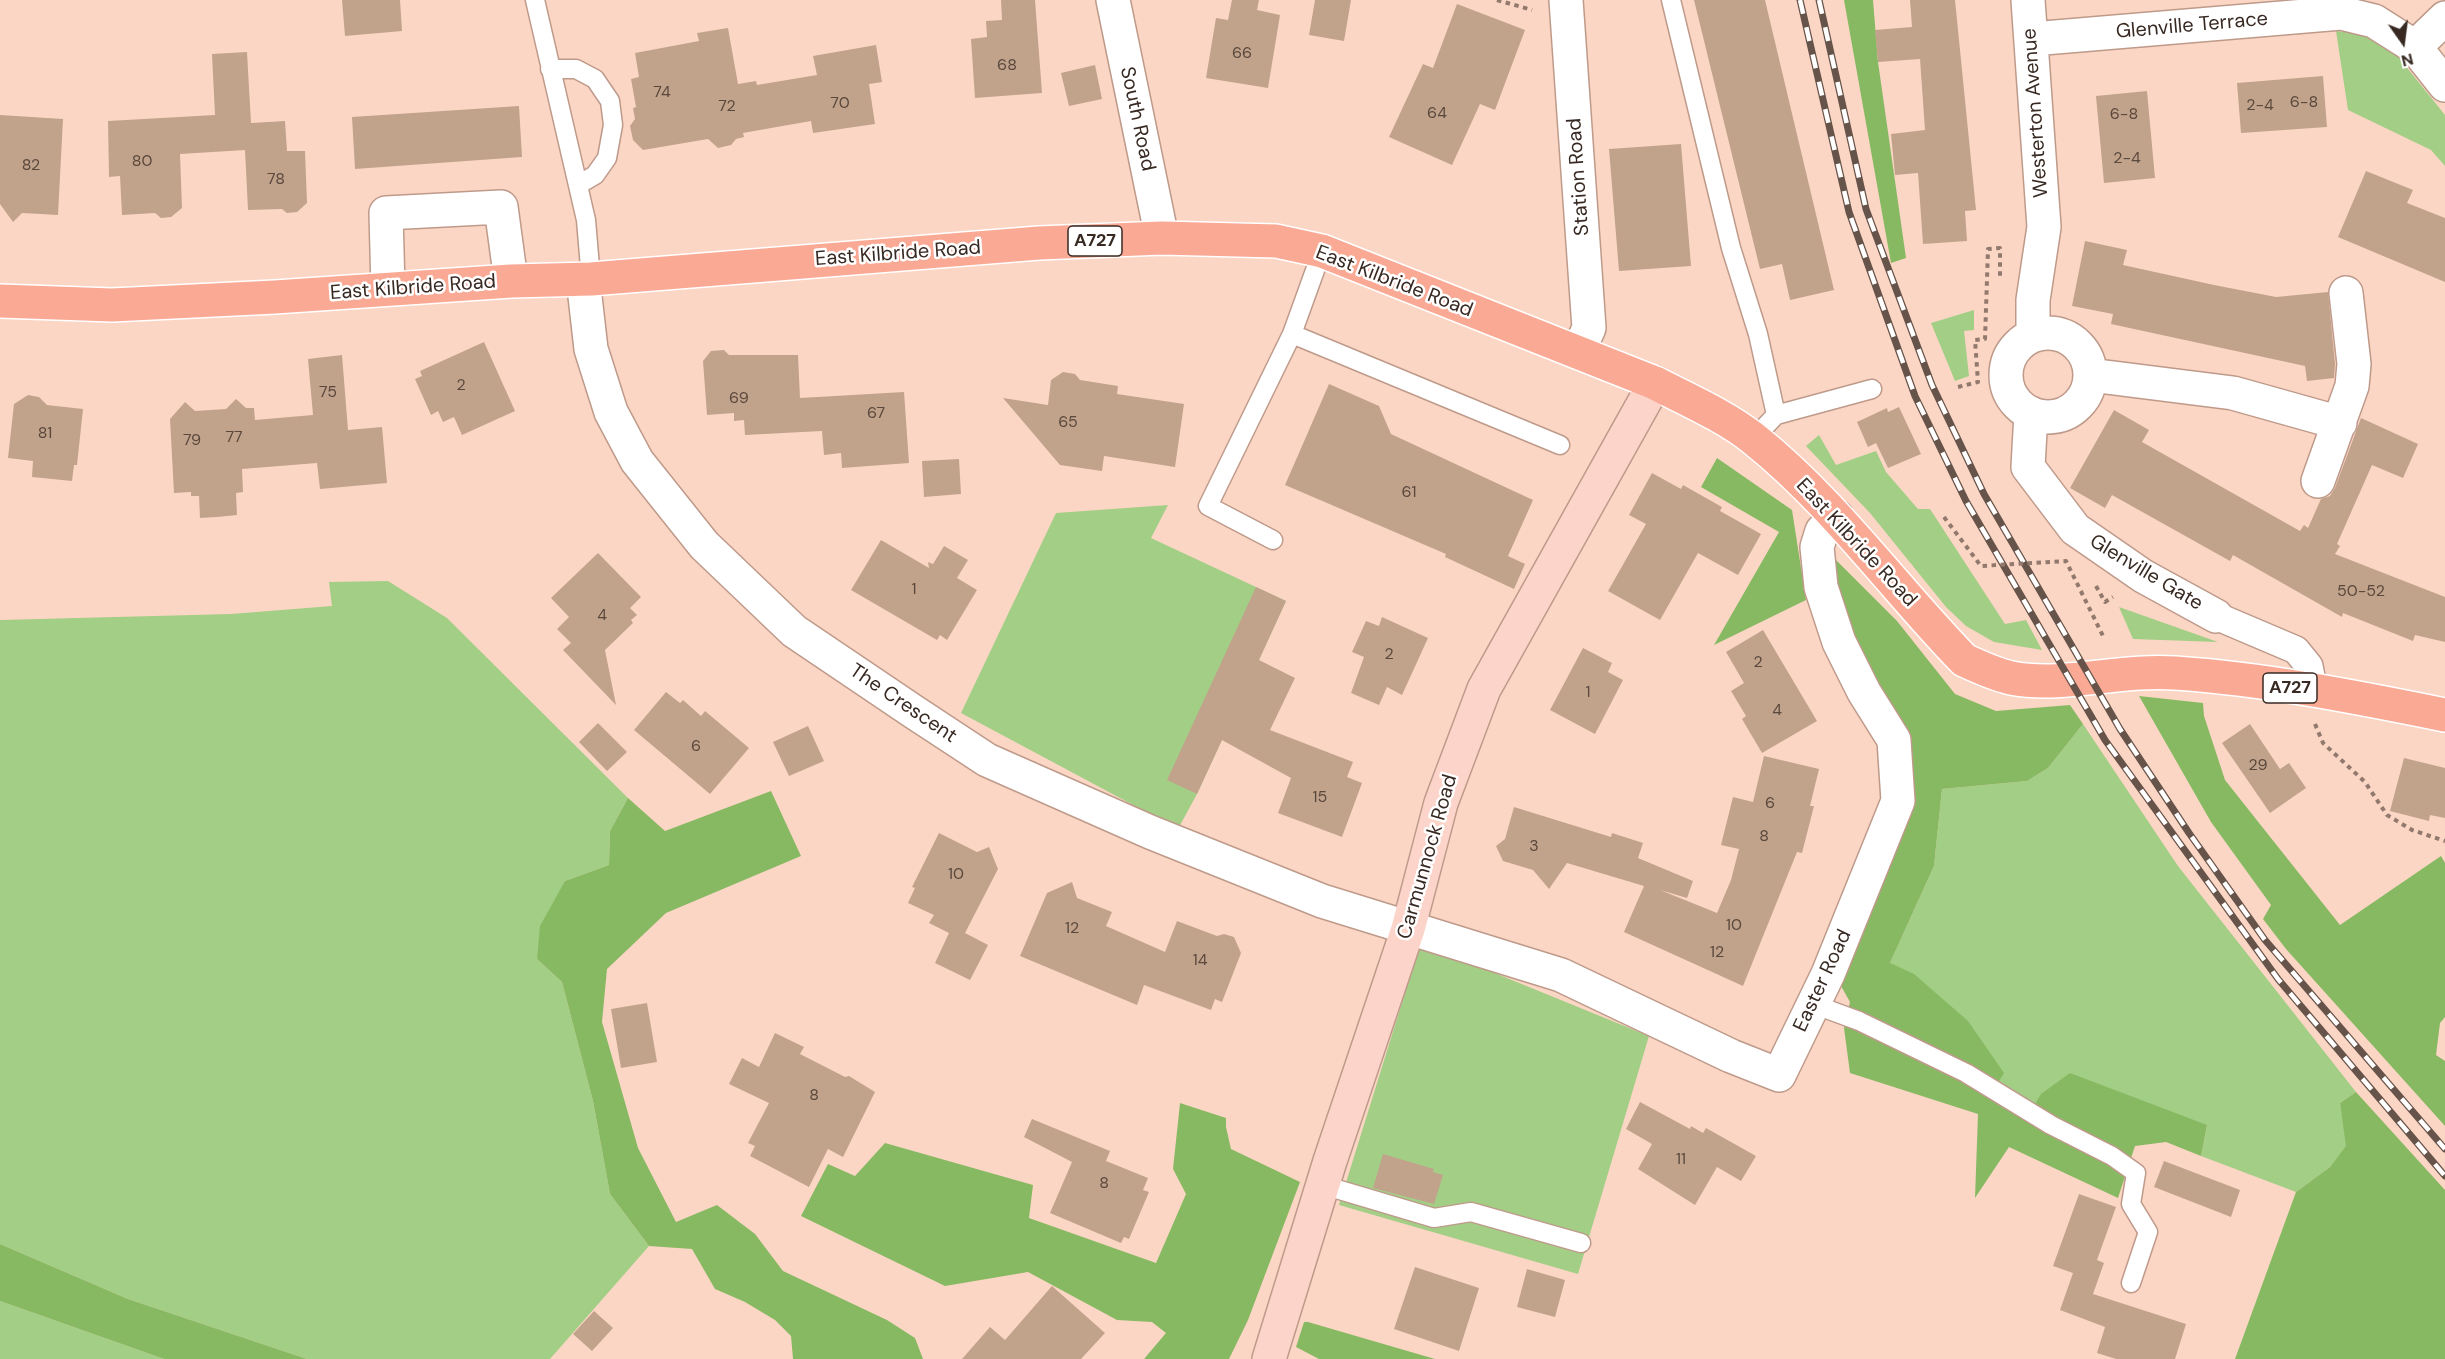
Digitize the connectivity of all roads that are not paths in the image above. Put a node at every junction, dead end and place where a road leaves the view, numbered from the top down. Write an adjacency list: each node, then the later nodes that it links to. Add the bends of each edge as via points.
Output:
1 (536, 0): 9 (lane)
2 (1113, 0): 12 (street, South Road)
3 (1566, 0): 21 (street, Station Road, via 1590,328)
4 (1671, 0): 26 (lane)
5 (2028, 0): 7 (street, Westerton Avenue)
6 (2445, 18): 8 (street)
7 (2032, 39): 8 (street, Glenville Terrace, via 2341,13 2374,21); 20 (street, Westerton Avenue, via 2044,227 2033,300)
8 (2415, 47): 10 (street, Glenville Terrace)
9 (550, 69): 11 (lane); 11 (lane, via 576,69 595,79 610,101 613,125 607,158 595,176)
10 (2445, 85)
11 (578, 185): 14 (lane, via 586,220)
12 (1162, 238): 13 (main road, East Kilbride Road / A727, via 1276,241); 14 (main road, East Kilbride Road / A727, via 1039,243)
13 (1322, 251): 19 (lane); 21 (main road, East Kilbride Road / A727)
14 (587, 279): 15 (main road, East Kilbride Road / A727); 36 (street, The Crescent, via 591,349 611,412 637,461 704,545 794,631 987,760 1171,841 1322,901)
15 (511, 281): 16 (main road, East Kilbride Road / A727); 16 (street, via 501,207 386,213)
16 (388, 289): 18 (main road, East Kilbride Road / A727, via 112,305)
17 (2346, 293): 27 (street, via 2354,364 2352,387)
18 (0, 301)
19 (1292, 333): 29 (lane); 32 (lane, via 1208,506)
20 (2033, 335): 22 (street, via 2047,333 2072,341 2082,350); 25 (street, via 2009,357 2006,374 2008,390)
21 (1578, 352): 23 (main road, East Kilbride Road / A727)
22 (2090, 375): 25 (street, via 2081,401 2070,410 2051,416); 27 (street, via 2233,393)
23 (1655, 383): 28 (main road, East Kilbride Road / A727); 36 (main road, Carmunnock Road, via 1484,689 1441,804)
24 (1872, 389): 26 (lane)
25 (2031, 413): 33 (street, Glenville Gate, via 2028,466 2075,529 2143,576)
26 (1776, 415): 28 (lane)
27 (2340, 423): 30 (street)
28 (1753, 439): 31 (main road, East Kilbride Road / A727)
29 (1560, 445)
30 (2318, 481)
31 (1837, 517): 34 (main road, East Kilbride Road / A727, via 1964,660 1988,671 2012,678 2051,680 2133,672 2172,673 2218,676); 37 (street, Easter Road, via 1822,531 1817,547 1821,587 1839,642 1894,740 1898,801)
32 (1273, 540)
33 (2216, 616): 34 (street, Glenville Gate, via 2296,650 2309,666)
34 (2314, 692): 35 (main road, East Kilbride Road / A727)
35 (2445, 715)
36 (1408, 929): 37 (street, Easter Road, via 1561,975 1779,1075); 38 (main road, Carmunnock Road)
37 (1813, 1004): 40 (lane, via 1859,1021 1966,1073 2136,1173 2131,1204 2148,1232)
38 (1323, 1185): 39 (lane, via 1434,1218 1471,1212); 41 (main road, Carmunnock Road)
39 (1581, 1244)
40 (2131, 1284)
41 (1269, 1359)

